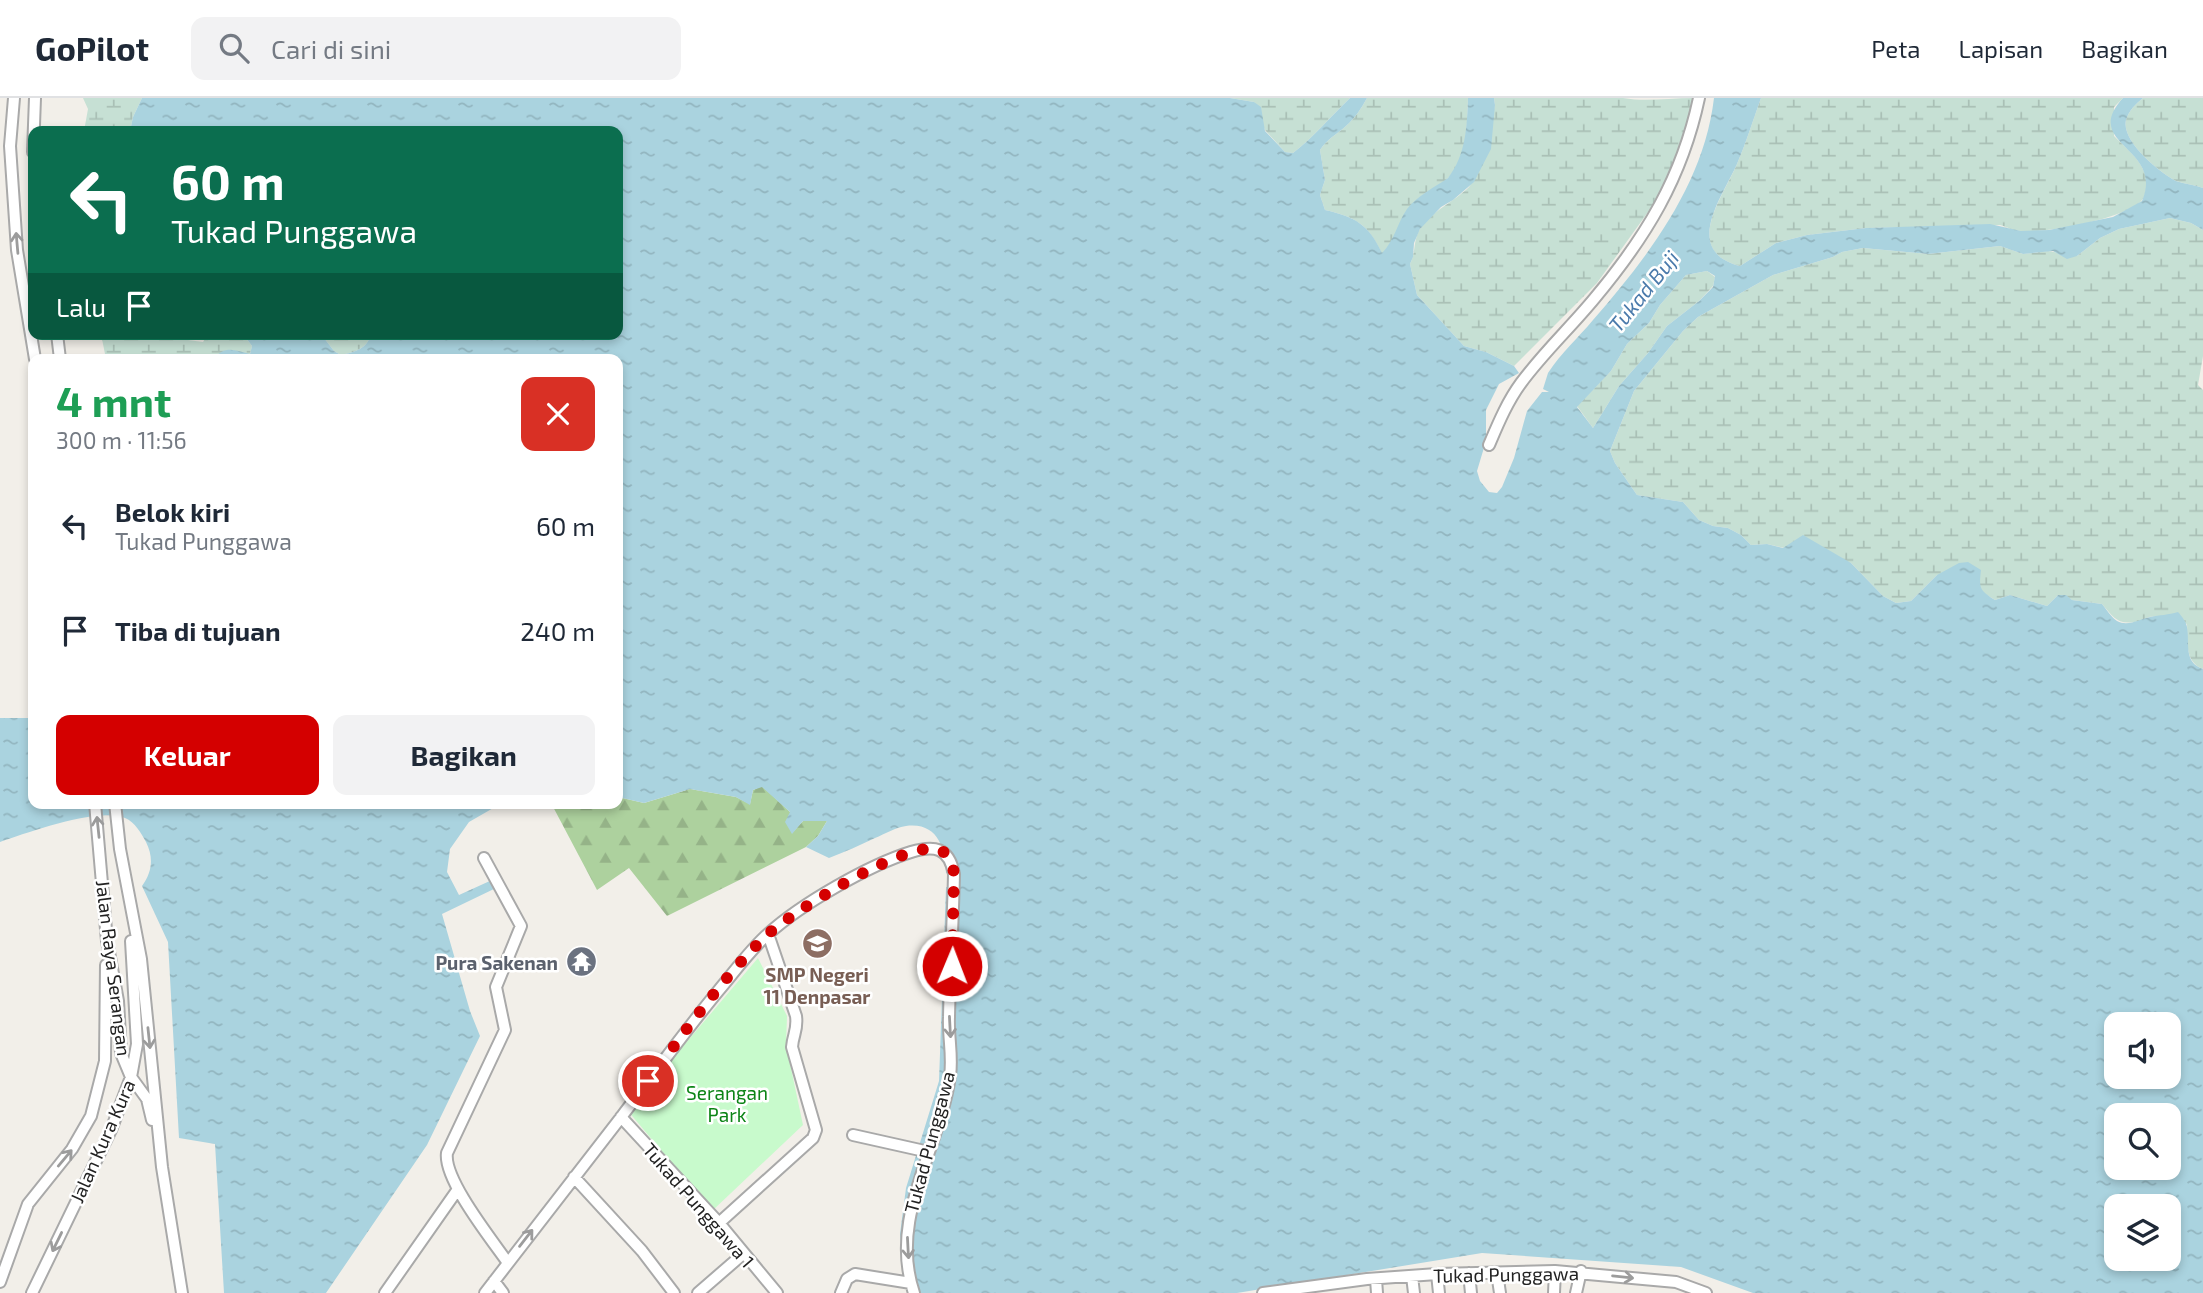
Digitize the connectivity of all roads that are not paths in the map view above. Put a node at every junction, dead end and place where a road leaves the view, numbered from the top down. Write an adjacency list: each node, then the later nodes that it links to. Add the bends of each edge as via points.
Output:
1 (14, 98): 5 (street, one-way to 1, via 17,250 10,146)
2 (35, 98): 4 (street)
3 (1699, 98): 6 (street, via 1681,164 1644,232 1594,299 1520,384)
4 (34, 126)
5 (28, 317)
6 (1489, 444)
7 (96, 809): 12 (street, Jalan Raya Serangan, one-way to 7)
8 (116, 809): 10 (street, Jalan Raya Serangan)
9 (484, 858): 19 (street, via 521,926 496,987 505,1030 447,1153)
10 (129, 896): 13 (street, Jalan Kura Kura, via 137,1044); 17 (street, Jalan Raya Serangan, one-way to 17, via 141,960)
11 (768, 934): 14 (street, Tukad Punggawa); 16 (street, Tukad Punggawa, one-way to 16, via 833,889 902,855 935,848 948,857 954,874 950,1077); 20 (street, via 796,1016 798,1028 792,1047 816,1130 813,1138)
12 (107, 941): 13 (street, Jalan Raya Serangan, via 121,1053); 31 (street, Jalan Kura Kura, one-way to 12, via 28,1205 72,1149 91,1116 105,1060)
13 (131, 1077): 17 (street, Jalan Raya Serangan, via 147,1099); 37 (street, Jalan Kura Kura, one-way to 37, via 111,1130)
14 (621, 1117): 18 (street, Tukad Punggawa); 20 (street, Tukad Punggawa 1)
15 (853, 1135): 16 (street)
16 (929, 1152): 33 (street, Tukad Punggawa, one-way to 33, via 908,1222)
17 (162, 1167): 38 (street, Jalan Raya Serangan)
18 (574, 1177): 22 (street, Tukad Punggawa, one-way to 18); 42 (street)
19 (458, 1189): 22 (street); 39 (street)
20 (719, 1223): 21 (street, Tukad Punggawa 1)
21 (743, 1254): 43 (street); 44 (street, Tukad Punggawa 1)
22 (508, 1263): 32 (street, Tukad Punggawa)
23 (1555, 1271): 26 (street, Tukad Punggawa); 30 (street, Tukad Punggawa, one-way to 30); 51 (street)
24 (1581, 1271): 52 (street)
25 (1469, 1273): 26 (street, Tukad Punggawa); 27 (street, Tukad Punggawa); 49 (street)
26 (1497, 1273): 50 (street)
27 (1437, 1274): 28 (street, Tukad Punggawa); 48 (street)
28 (1412, 1276): 29 (street, Tukad Punggawa); 47 (street)
29 (1376, 1279): 34 (street, Tukad Punggawa); 46 (street)
30 (1649, 1279): 35 (street, Tukad Punggawa); 53 (street)
31 (0, 1282)
32 (494, 1282): 40 (street, Tukad Punggawa); 41 (street)
33 (912, 1288): 45 (street, via 855,1274)
34 (1337, 1288): 36 (street, Tukad Punggawa)
35 (1678, 1288): 54 (street, Tukad Punggawa)
36 (1270, 1292)
37 (32, 1293)
38 (182, 1293)
39 (385, 1293)
40 (485, 1293)
41 (503, 1293)
42 (674, 1293)
43 (698, 1293)
44 (777, 1293)
45 (841, 1293)
46 (1377, 1293)
47 (1414, 1293)
48 (1439, 1293)
49 (1471, 1293)
50 (1500, 1293)
51 (1554, 1293)
52 (1576, 1293)
53 (1648, 1293)
54 (1706, 1293)

